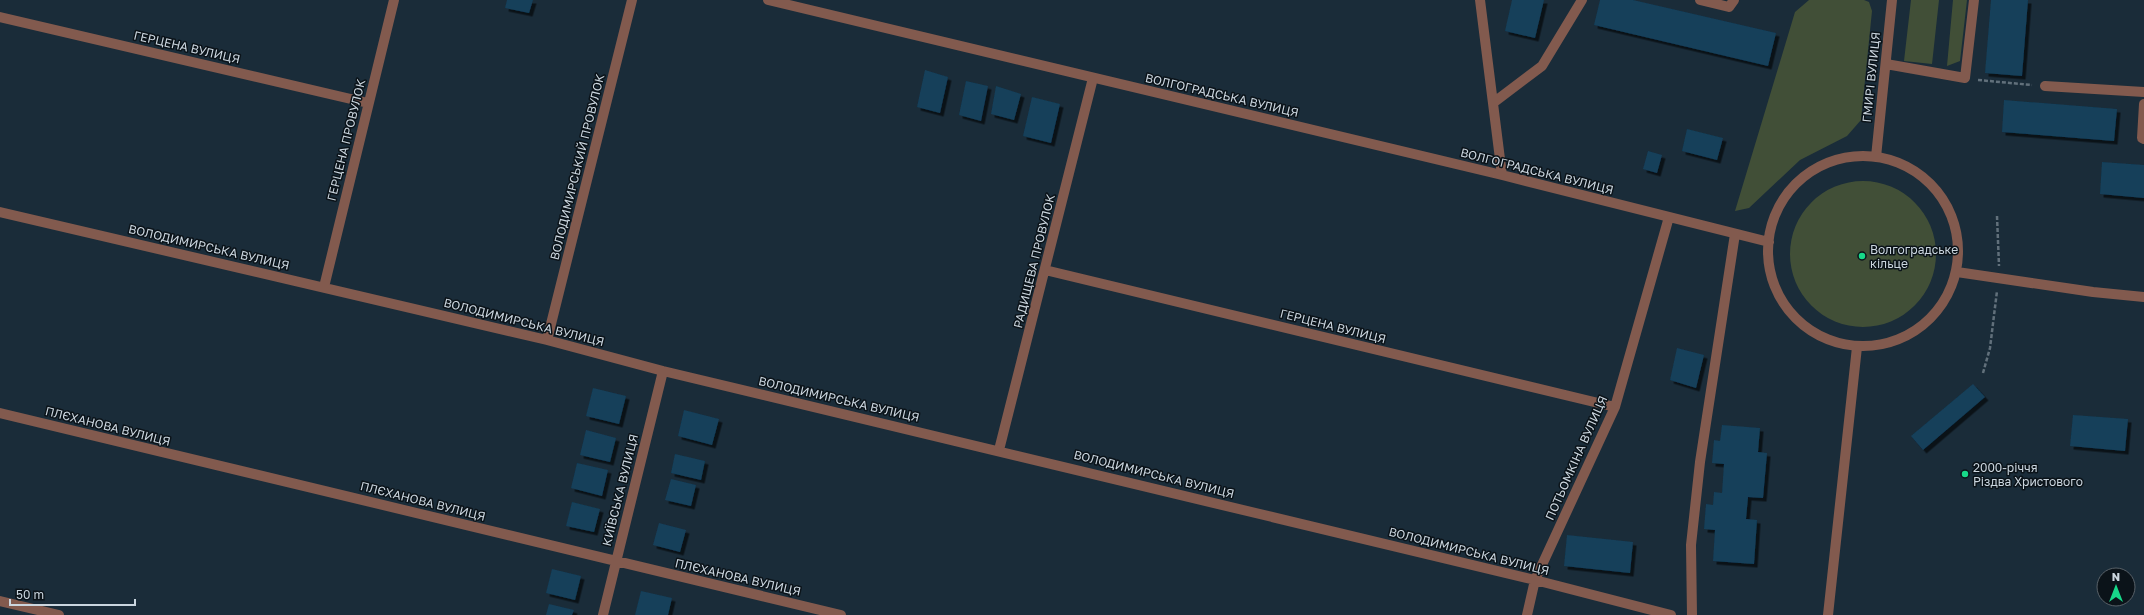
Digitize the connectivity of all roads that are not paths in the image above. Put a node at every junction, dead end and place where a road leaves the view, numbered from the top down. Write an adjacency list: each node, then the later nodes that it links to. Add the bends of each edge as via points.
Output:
1 (394, 0): 16 (street, ГЕРЦЕНА ПРОВУЛОК)
2 (632, 0): 29 (street, ВОЛОДИМИРСЬКИЙ ПРОВУЛОК)
3 (768, 0): 12 (street, ВОЛГОГРАДСЬКА ВУЛИЦЯ)
4 (1480, 0): 15 (street)
5 (1582, 0): 15 (street, via 1542,66)
6 (1700, 0): 7 (street, via 1729,7)
7 (1734, 0)
8 (1892, 0): 11 (street, ГМИРІ ВУЛИЦЯ)
9 (1974, 0): 11 (street, via 1965,78)
10 (0, 17): 16 (street, ГЕРЦЕНА ВУЛИЦЯ)
11 (1886, 64): 19 (street, ГМИРІ ВУЛИЦЯ)
12 (1093, 78): 20 (street, ВОЛГОГРАДСЬКА ВУЛИЦЯ); 25 (street, РАДИЩЕВА ПРОВУЛОК)
13 (2044, 86): 14 (street)
14 (2144, 92)
15 (1493, 103): 20 (street)
16 (368, 104): 27 (street, ГЕРЦЕНА ПРОВУЛОК)
17 (2144, 104): 18 (street)
18 (2144, 139)
19 (1876, 157): 24 (street, via 1863,155 1840,158 1818,166 1799,180 1783,198 1770,226); 26 (street, via 1907,166 1932,185 1950,211 1959,241)
20 (1502, 175): 22 (street, ВОЛГОГРАДСЬКА ВУЛИЦЯ)
21 (0, 212): 27 (street, ВОЛОДИМИРСЬКА ВУЛИЦЯ)
22 (1669, 217): 23 (street, ВОЛГОГРАДСЬКА ВУЛИЦЯ); 32 (street, ПОТЬОМКІНА ВУЛИЦЯ)
23 (1735, 234): 24 (street, ВОЛГОГРАДСЬКА ВУЛИЦЯ); 43 (street, via 1700,462 1691,545)
24 (1769, 242): 30 (street, via 1767,259 1773,285 1786,309 1806,329 1830,342)
25 (1045, 270): 32 (street, ГЕРЦЕНА ВУЛИЦЯ); 34 (street, РАДИЩЕВА ПРОВУЛОК)
26 (1957, 272): 28 (street); 30 (street, via 1946,300 1930,321 1902,338 1883,345)
27 (324, 287): 29 (street, ВОЛОДИМИРСЬКА ВУЛИЦЯ)
28 (2144, 297)
29 (547, 340): 31 (street, ВОЛОДИМИРСЬКА ВУЛИЦЯ)
30 (1857, 347): 44 (street)
31 (663, 371): 34 (street, ВОЛОДИМИРСЬКА ВУЛИЦЯ); 35 (street, КИЇВСЬКА ВУЛИЦЯ)
32 (1615, 407): 36 (street, ПОТЬОМКІНА ВУЛИЦЯ)
33 (0, 413): 35 (street, ПЛЄХАНОВА ВУЛИЦЯ)
34 (999, 450): 36 (street, ВОЛОДИМИРСЬКА ВУЛИЦЯ)
35 (616, 561): 39 (street, КИЇВСЬКА ВУЛИЦЯ); 40 (street, ПЛЄХАНОВА ВУЛИЦЯ)
36 (1536, 580): 41 (street, ПОТЬОМКІНА ВУЛИЦЯ); 42 (street, ВОЛОДИМИРСЬКА ВУЛИЦЯ)
37 (0, 601): 38 (street)
38 (59, 615)
39 (604, 615)
40 (841, 615)
41 (1527, 615)
42 (1671, 615)
43 (1692, 615)
44 (1828, 615)

